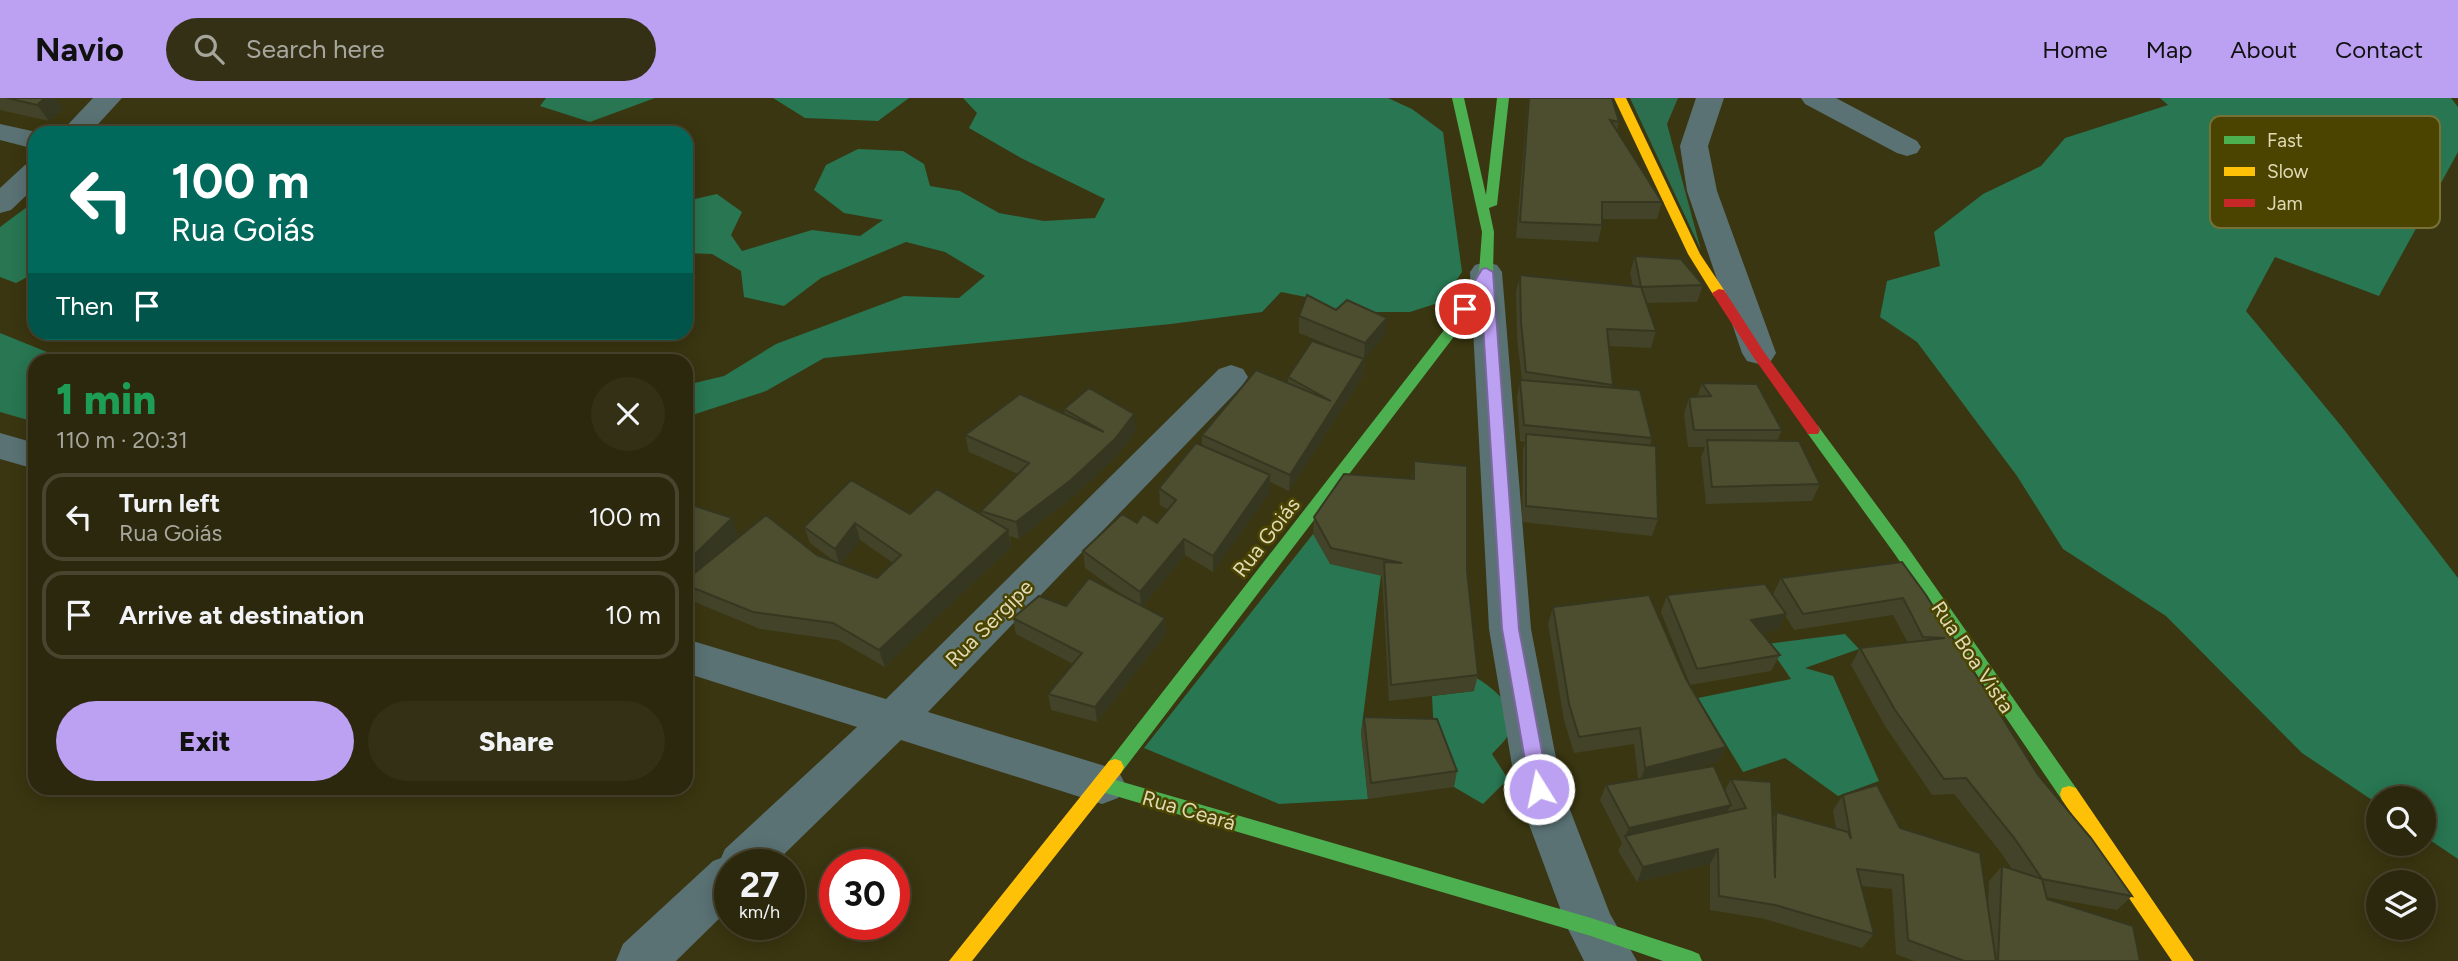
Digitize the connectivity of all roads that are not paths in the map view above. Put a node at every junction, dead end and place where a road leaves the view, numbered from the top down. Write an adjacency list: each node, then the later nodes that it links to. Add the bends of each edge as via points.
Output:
1 (108, 98): 7 (street)
2 (1458, 98): 13 (street, Rua Goiás)
3 (1503, 98): 13 (street)
4 (1620, 98): 15 (street, Rua Boa Vista, via 1694,254)
5 (1710, 98): 15 (street, Rua Boa Vista, via 1694,146 1702,191)
6 (1815, 98): 10 (street)
7 (81, 126)
8 (0, 132): 9 (street)
9 (28, 139)
10 (1907, 147)
11 (28, 178): 12 (street)
12 (0, 204)
13 (1488, 232): 14 (street, Rua Goiás)
14 (1486, 272): 21 (street, Rua Goiás, via 1454,327); 24 (street, via 1510,629 1539,789)
15 (1759, 355): 29 (street, Rua Boa Vista, via 1900,549)
16 (1231, 377): 20 (street, Rua Sergipe)
17 (0, 446): 18 (street)
18 (28, 454)
19 (693, 658): 20 (street, Rua Ceará)
20 (894, 719): 21 (street, Rua Ceará); 22 (street, Rua Sergipe)
21 (1102, 784): 24 (street, Rua Ceará); 26 (street, Rua Goiás)
22 (758, 849)
23 (714, 891): 25 (street)
24 (1591, 928): 27 (street); 28 (street, Rua Ceará)
25 (640, 961)
26 (959, 961)
27 (1612, 961)
28 (1692, 961)
29 (2184, 961)

